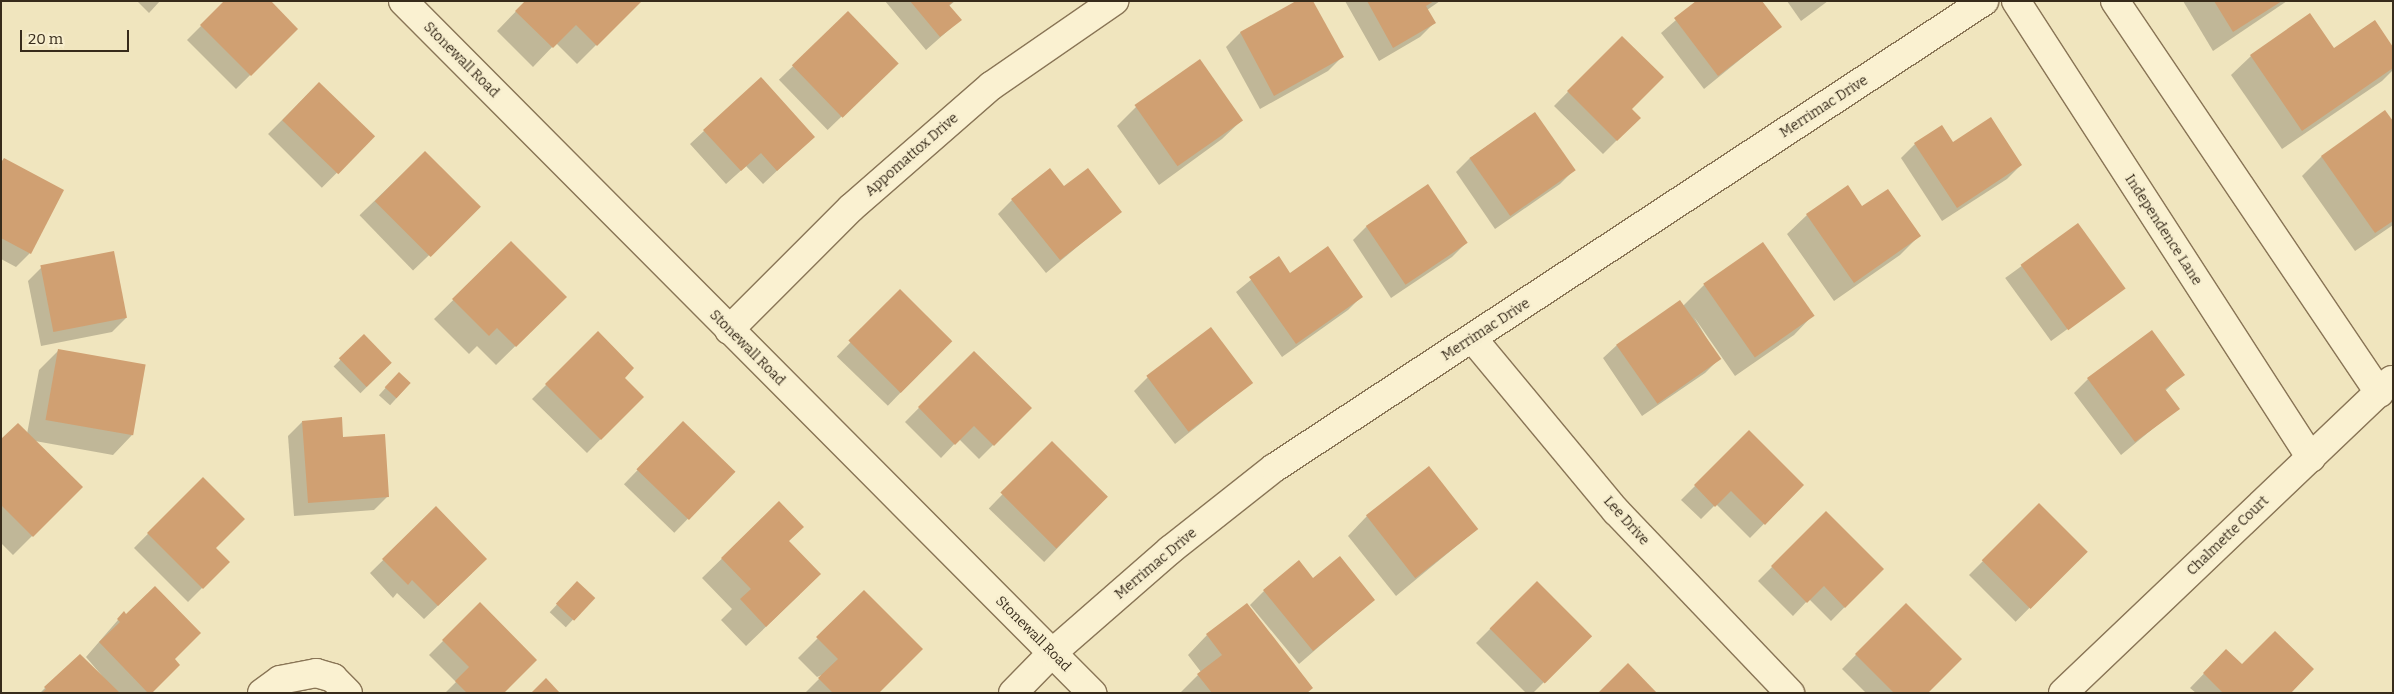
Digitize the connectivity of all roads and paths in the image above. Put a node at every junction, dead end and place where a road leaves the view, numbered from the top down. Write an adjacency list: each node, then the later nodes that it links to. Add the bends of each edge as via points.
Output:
1 (1114, 1): 6 (street, Appomattox Drive, via 991,86 850,208)
2 (1984, 1): 7 (street, Merrimac Drive)
3 (2016, 1): 9 (street, Independence Lane)
4 (2115, 1): 8 (street)
5 (404, 2): 6 (street, Stonewall Road)
6 (729, 330): 10 (street, Stonewall Road)
7 (1473, 339): 10 (street, Merrimac Drive, via 1274,468 1170,550); 15 (street, Lee Drive, via 1616,511)
8 (2386, 386): 9 (street, Chalmette Court)
9 (2311, 458): 16 (street, Chalmette Court)
10 (1052, 653): 13 (street, Merrimac Drive); 14 (street, Stonewall Road)
11 (271, 686): 12 (street, via 316,673 333,678)
12 (348, 693)
13 (1013, 693)
14 (1092, 693)
15 (1790, 693)
16 (2063, 693)

